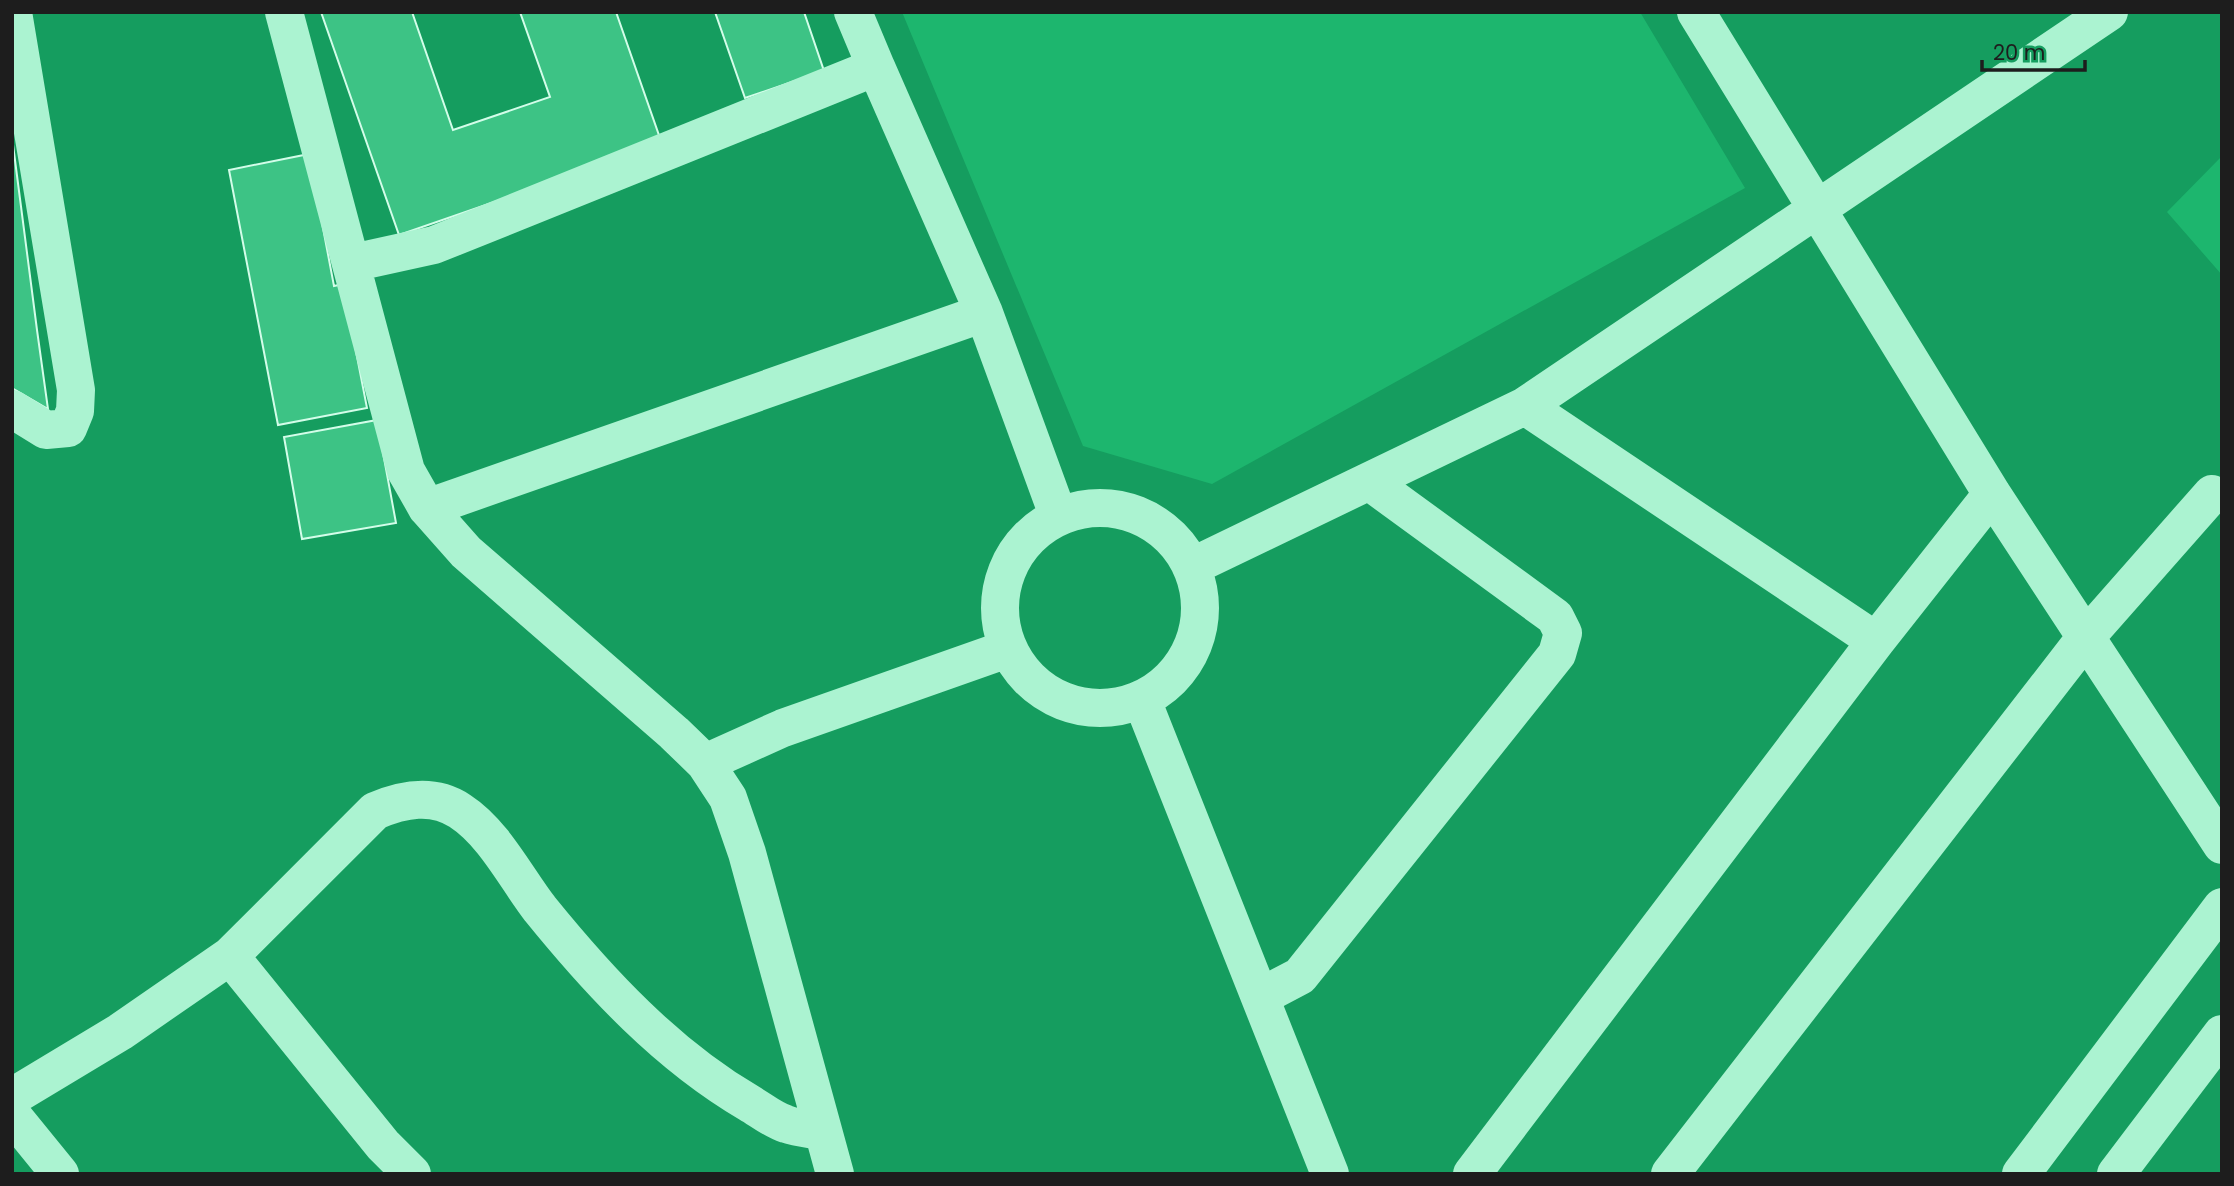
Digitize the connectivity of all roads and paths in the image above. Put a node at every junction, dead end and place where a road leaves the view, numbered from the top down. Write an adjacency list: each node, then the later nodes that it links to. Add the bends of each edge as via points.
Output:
1 (13, 12): 11 (street, via 76,390 68,428 46,430)
2 (284, 12): 8 (street)
3 (853, 12): 6 (street)
4 (1696, 12): 7 (street)
5 (2105, 13): 7 (street)
6 (876, 67): 8 (street, via 434,244); 9 (street)
7 (1819, 210): 10 (street); 13 (street)
8 (352, 263): 15 (street, via 406,471)
9 (984, 313): 15 (street); 16 (street)
10 (1525, 406): 12 (street); 19 (street)
11 (12, 409)
12 (1370, 482): 17 (street); 26 (street, via 1555,617 1563,633 1558,654 1300,976)
13 (1992, 494): 18 (street); 19 (street)
14 (2212, 494): 18 (street)
15 (427, 509): 22 (street, via 466,552)
16 (1059, 515): 17 (street, via 1097,506 1137,513 1170,534); 20 (street, via 1026,538 1005,572 998,610)
17 (1193, 566): 21 (street, via 1202,605 1195,644 1174,677)
18 (2085, 637): 23 (street); 36 (street)
19 (1876, 641): 35 (street)
20 (1007, 649): 21 (street, via 1030,681 1064,703 1103,709); 22 (street, via 783,728)
21 (1142, 700): 26 (street)
22 (705, 763): 30 (street, via 728,798 747,853)
23 (2222, 845)
24 (2222, 907): 37 (street)
25 (230, 956): 28 (street, via 120,1032); 30 (street, via 375,811 400,800 432,799 460,811 482,831 541,910 675,1052 785,1124); 32 (street, via 383,1145)
26 (1260, 998): 34 (street)
27 (2222, 1034): 38 (street)
28 (12, 1097)
29 (12, 1115): 31 (street)
30 (822, 1131): 33 (street)
31 (60, 1174)
32 (412, 1174)
33 (835, 1174)
34 (1330, 1174)
35 (1472, 1174)
36 (1670, 1174)
37 (2021, 1174)
38 (2116, 1174)

